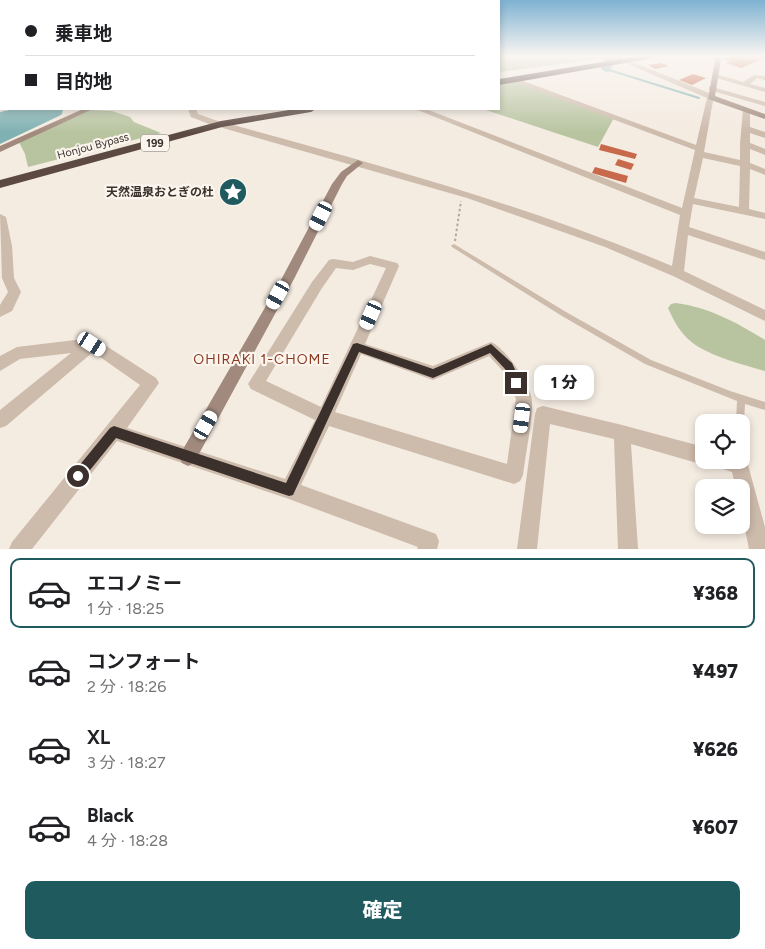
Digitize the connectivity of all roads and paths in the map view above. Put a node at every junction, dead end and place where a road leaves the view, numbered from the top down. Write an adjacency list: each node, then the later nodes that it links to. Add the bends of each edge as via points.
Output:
1 (516, 82): 22 (street)
2 (681, 82): 8 (street)
3 (714, 82): 8 (street)
4 (735, 82): 6 (street)
5 (748, 82): 6 (street)
6 (744, 84): 7 (street)
7 (765, 90)
8 (711, 92): 9 (street); 15 (street); 22 (street)
9 (765, 104)
10 (192, 110): 17 (street, via 194,115)
11 (278, 110): 17 (highway, Honjou Bypass / 199)
12 (304, 110): 17 (highway, Honjou Bypass / 199)
13 (422, 110): 32 (street)
14 (76, 111): 21 (street)
15 (746, 111): 16 (street); 18 (street)
16 (765, 117)
17 (216, 123): 24 (street); 27 (highway, Honjou Bypass / 199); 28 (highway, Honjou Bypass / 199)
18 (745, 128): 19 (street); 20 (street)
19 (765, 135)
20 (744, 144): 23 (street); 25 (street)
21 (0, 149)
22 (699, 151): 25 (street); 30 (street)
23 (765, 152)
24 (358, 163): 29 (street); 54 (street, via 337,184)
25 (744, 164): 26 (street); 31 (street)
26 (765, 172)
27 (0, 179)
28 (0, 184)
29 (462, 193): 36 (path); 39 (street, via 608,244)
30 (689, 200): 31 (street); 32 (street)
31 (744, 212): 33 (street)
32 (686, 213): 35 (street)
33 (765, 216)
34 (0, 217): 37 (street)
35 (683, 229): 38 (street); 39 (street)
36 (454, 246): 46 (lane, via 648,362)
37 (3, 247): 40 (street)
38 (765, 256)
39 (677, 273): 42 (street)
40 (4, 279): 41 (street, via 15,292 7,307)
41 (0, 312)
42 (765, 316)
43 (92, 344): 45 (street, via 17,353); 50 (street); 51 (street, via 151,383)
44 (357, 347): 49 (street); 49 (street, via 393,266 370,260 353,266 333,263 256,384); 49 (street, via 433,373 491,348 508,366 524,399 514,475)
45 (0, 364)
46 (741, 399): 47 (lane); 48 (lane)
47 (765, 406)
48 (740, 414)
49 (325, 416): 56 (street)
50 (0, 420)
51 (114, 432): 54 (street); 57 (street)
52 (622, 433): 53 (street); 59 (street, via 542,414); 60 (street)
53 (695, 453)
54 (188, 457): 56 (street)
55 (741, 469): 61 (street)
56 (289, 490): 58 (street, via 429,541)
57 (19, 549)
58 (427, 549)
59 (527, 549)
60 (628, 549)
61 (759, 549)

